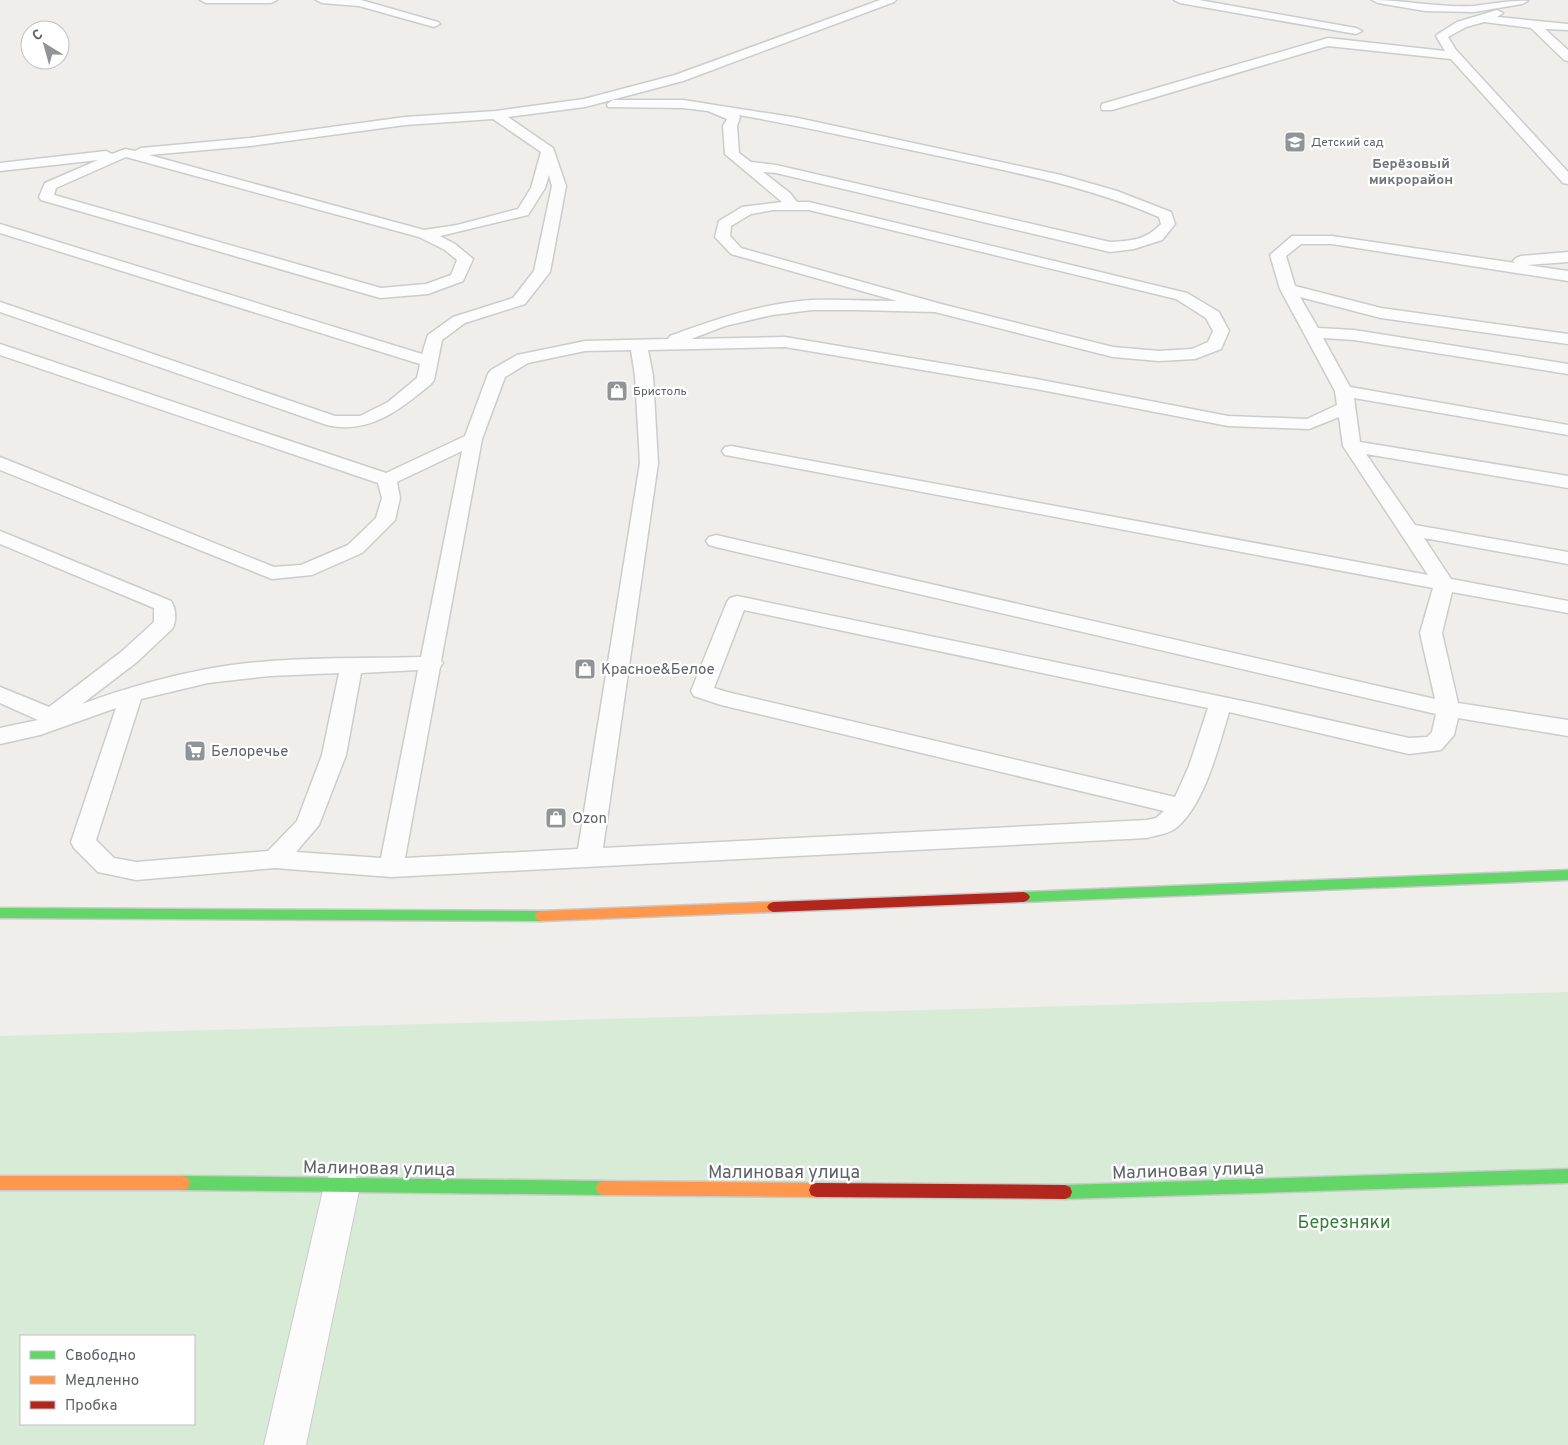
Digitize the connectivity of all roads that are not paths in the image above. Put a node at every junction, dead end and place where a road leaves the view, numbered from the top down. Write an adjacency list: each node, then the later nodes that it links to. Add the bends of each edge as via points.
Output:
1 (206, 0): 2 (lane)
2 (271, 0)
3 (322, 0): 9 (lane, via 360,3)
4 (890, 0): 15 (lane, via 679,78)
5 (1180, 0): 12 (lane)
6 (1378, 0): 7 (lane, via 1425,8 1474,9)
7 (1522, 0): 8 (lane)
8 (1484, 19): 10 (lane); 13 (lane, via 1451,28 1442,36)
9 (434, 24)
10 (1534, 25): 11 (lane); 14 (lane)
11 (1568, 27)
12 (1401, 39)
13 (1454, 56): 17 (lane, via 1328,42); 23 (lane)
14 (1568, 57)
15 (585, 104): 16 (lane); 18 (lane)
16 (711, 107): 21 (lane, via 734,117 730,126 732,154); 21 (lane, via 781,118 1067,180 1134,200 1166,215 1168,224 1157,237 1134,245 1110,247 785,171)
17 (1107, 107)
18 (496, 115): 19 (lane); 20 (lane, via 405,121 250,142)
19 (548, 151): 26 (lane, via 538,188 523,212); 37 (lane, via 559,186 542,272 519,301 459,320 434,338)
20 (125, 153): 22 (lane); 26 (lane); 26 (lane, via 50,186 46,196 380,293 428,289 458,278 465,259)
21 (749, 166): 24 (lane)
22 (0, 167)
23 (1568, 180)
24 (793, 206): 32 (lane, via 747,210 724,224 722,237 736,251); 32 (lane, via 809,206 1181,296 1214,315 1221,331 1215,345 1194,354 1159,356 1113,352)
25 (0, 228): 37 (lane)
26 (424, 234)
27 (1568, 256): 28 (lane)
28 (1495, 265): 29 (lane); 30 (lane, via 1332,240 1297,239 1278,254)
29 (1568, 276)
30 (1288, 289): 33 (lane); 34 (lane, via 1381,313)
31 (0, 307): 37 (lane, via 332,421 363,421 394,406 425,380)
32 (935, 308): 35 (lane, via 821,305 780,309 719,323)
33 (1311, 333): 38 (lane, via 1354,335); 39 (lane)
34 (1568, 339)
35 (649, 346): 39 (lane, via 785,342 1036,384 1228,421 1309,424); 41 (lane, via 585,346 523,359 497,374); 64 (lane, via 644,376 648,463)
36 (0, 349): 45 (lane)
37 (428, 361)
38 (1568, 369)
39 (1345, 399): 40 (lane); 42 (lane)
40 (1568, 430)
41 (473, 439): 45 (lane); 53 (lane)
42 (1352, 446): 46 (lane); 47 (lane)
43 (731, 451): 51 (lane)
44 (0, 463): 45 (lane, via 272,573 306,571 355,549 385,520 391,498)
45 (387, 480)
46 (1568, 482)
47 (1409, 530): 50 (lane); 51 (lane)
48 (0, 537): 59 (lane, via 164,605 165,624)
49 (716, 541): 58 (lane)
50 (1568, 558)
51 (1444, 583): 52 (lane); 58 (lane, via 1431,633)
52 (1568, 607)
53 (432, 663): 54 (lane); 66 (lane)
54 (351, 666): 56 (lane, via 208,676); 65 (lane, via 334,755 307,825)
55 (0, 694): 59 (lane)
56 (132, 694): 61 (lane); 65 (lane, via 84,842 107,866 136,871)
57 (1220, 704): 58 (lane, via 1409,746 1433,745 1442,735); 63 (lane, via 1206,755); 63 (lane, via 737,602 702,691)
58 (1448, 709): 60 (lane)
59 (50, 716): 61 (lane)
60 (1568, 728)
61 (32, 730): 62 (lane)
62 (0, 736)
63 (1181, 807): 64 (lane, via 1168,823 1147,829)
64 (589, 857): 66 (lane)
65 (275, 859): 66 (lane)
66 (391, 868)
67 (1568, 875): 68 (street, via 521,917)
68 (0, 913)
69 (1568, 1176): 71 (street, Малиновая улица, via 1060,1192)
70 (0, 1183): 71 (street, Малиновая улица)
71 (342, 1186): 72 (street)
72 (286, 1445)

